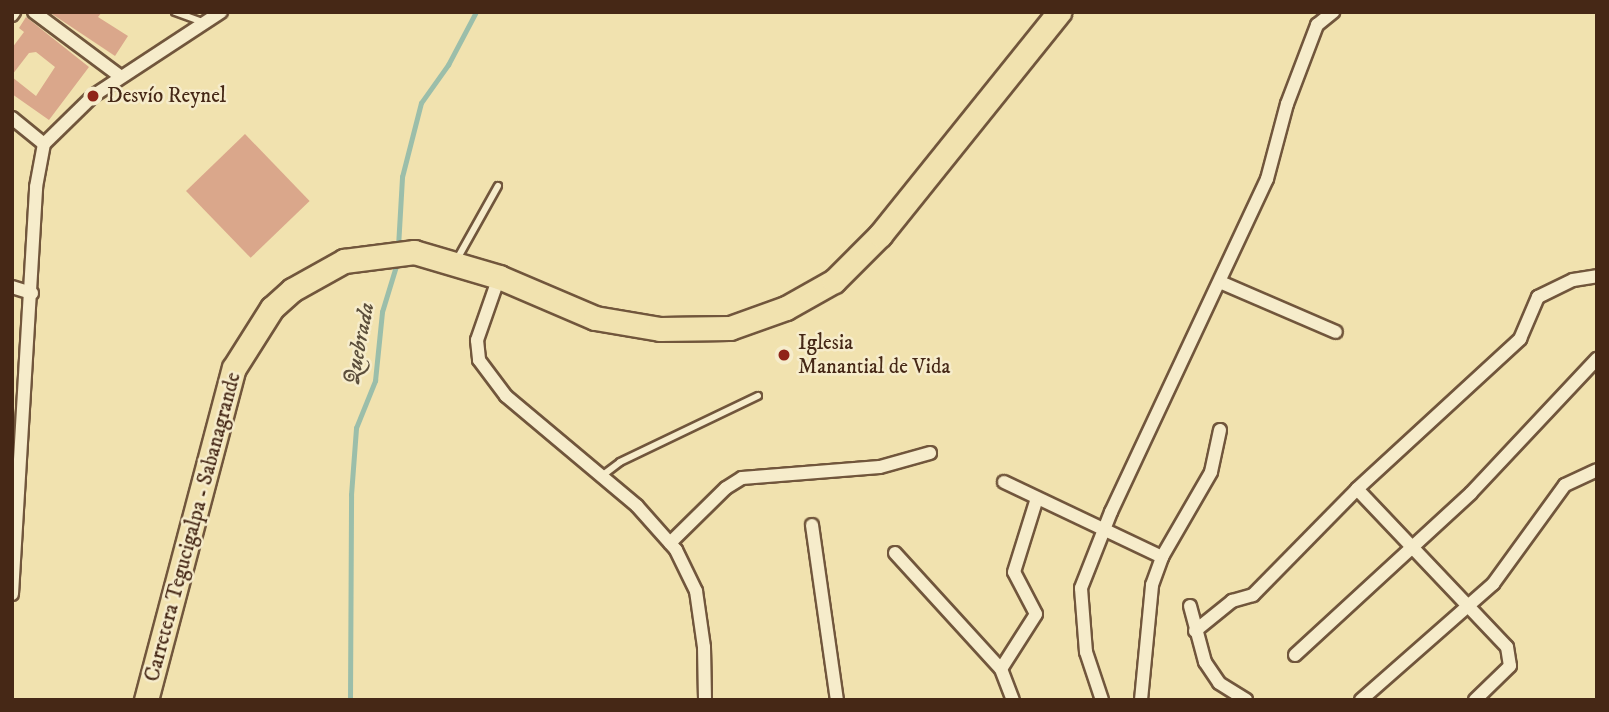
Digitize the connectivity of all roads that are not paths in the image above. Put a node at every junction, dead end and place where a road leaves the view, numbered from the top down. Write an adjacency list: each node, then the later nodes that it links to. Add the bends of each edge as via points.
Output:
1 (34, 12): 7 (street)
2 (175, 12): 6 (lane)
3 (221, 12): 6 (street)
4 (1059, 12): 13 (highway, Carretera Tegucigalpa - Sabanagrande, via 880,235 834,281 786,308 730,328 660,330 594,317)
5 (1333, 12): 14 (street, via 1317,25 1287,104 1267,179)
6 (204, 23): 7 (street)
7 (120, 76): 9 (street)
8 (12, 118): 9 (street)
9 (44, 144): 16 (street, via 36,187)
10 (498, 186): 11 (lane, via 467,234)
11 (455, 263): 13 (highway, Carretera Tegucigalpa - Sabanagrande); 39 (highway, Carretera Tegucigalpa - Sabanagrande, via 414,252 344,261 292,290 272,308 234,369)
12 (1597, 275): 25 (street, via 1538,296 1520,339)
13 (499, 277): 23 (street, via 479,331 479,360 506,396)
14 (1220, 282): 17 (street); 28 (street)
15 (12, 287): 16 (street)
16 (32, 293): 33 (street)
17 (1336, 332)
18 (1597, 359): 30 (street, via 1529,436)
19 (758, 396): 23 (lane)
20 (1220, 430): 32 (street, via 1211,472)
21 (930, 453): 29 (street, via 880,467 742,478)
22 (1597, 470): 34 (street, via 1564,485 1493,584)
23 (603, 475): 29 (street)
24 (1004, 482): 26 (street)
25 (1357, 489): 30 (street); 36 (street, via 1253,595 1232,601)
26 (1037, 498): 28 (street); 38 (street, via 1014,572 1037,614)
27 (811, 525): 41 (street)
28 (1105, 527): 32 (street); 43 (street, via 1081,588 1086,652)
29 (670, 543): 40 (street, via 696,592 705,647)
30 (1413, 547): 34 (street); 37 (street)
31 (895, 553): 38 (street)
32 (1161, 557): 44 (street, via 1152,585)
33 (13, 592)
34 (1466, 604): 46 (street); 47 (street, via 1511,656 1510,666)
35 (1190, 606): 36 (street)
36 (1195, 631): 45 (street, via 1205,662 1220,683)
37 (1295, 655)
38 (1000, 669): 42 (street)
39 (146, 700)
40 (705, 700)
41 (836, 700)
42 (1013, 700)
43 (1102, 700)
44 (1141, 700)
45 (1246, 700)
46 (1362, 700)
47 (1475, 700)

